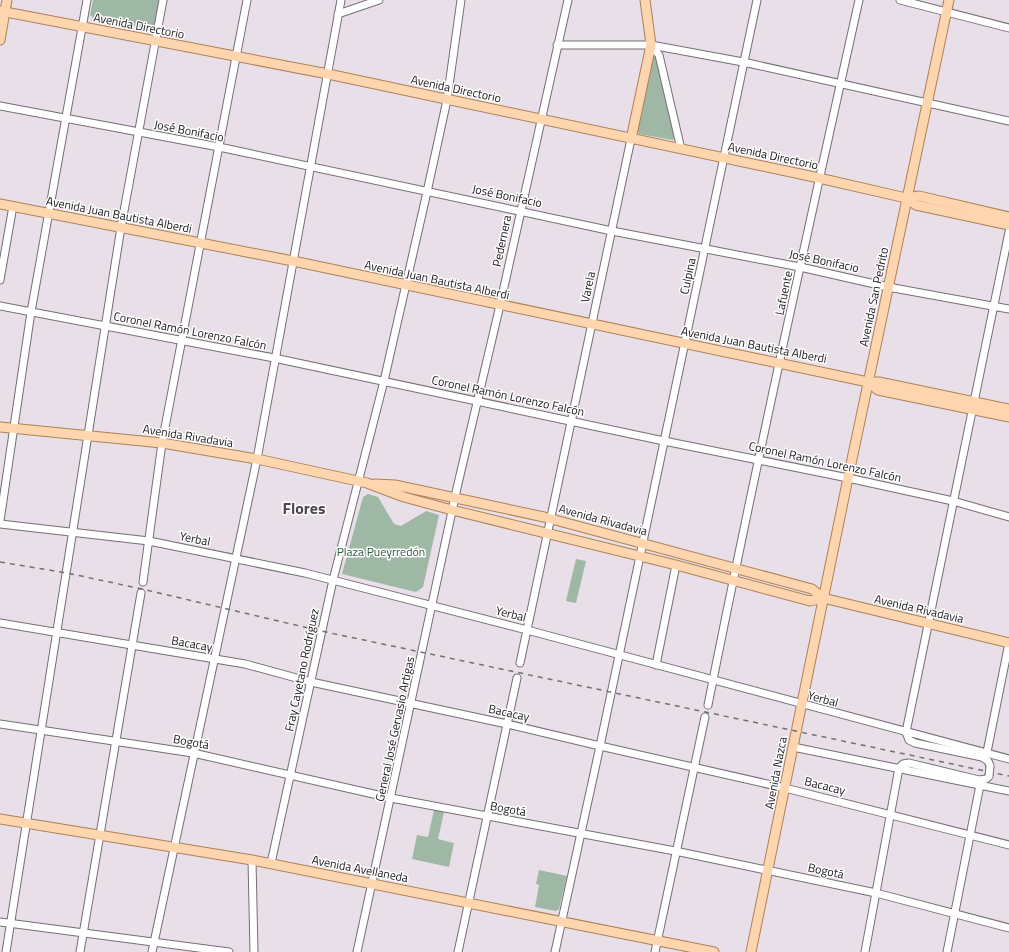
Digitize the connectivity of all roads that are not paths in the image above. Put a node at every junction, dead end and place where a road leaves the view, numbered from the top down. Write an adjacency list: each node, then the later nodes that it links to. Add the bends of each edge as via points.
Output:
1 (7, 0): 14 (main road)
2 (87, 0): 17 (street)
3 (163, 0): 20 (street)
4 (248, 0): 23 (street)
5 (341, 0): 16 (street)
6 (379, 0): 16 (street)
7 (462, 0): 27 (street, Fray Cayetano Rodríguez)
8 (568, 0): 21 (street, Pedernera)
9 (645, 0): 22 (main road, Varela)
10 (757, 0): 24 (street, Culpina)
11 (859, 0): 26 (street, Lafuente)
12 (900, 0): 15 (street)
13 (949, 0): 15 (main road, Avenida San Pedrito)
14 (2, 12): 17 (main road, Avenida Directorio); 19 (main road)
15 (947, 12): 18 (street); 28 (main road, Avenida San Pedrito)
16 (338, 14): 25 (street)
17 (82, 27): 20 (main road, Avenida Directorio); 30 (street)
18 (1009, 28)
19 (0, 40)
20 (156, 41): 23 (main road, Avenida Directorio); 33 (street)
21 (557, 45): 22 (street); 31 (street, Pedernera)
22 (651, 45): 24 (street); 34 (main road, Varela); 36 (street, via 659,55)
23 (237, 56): 25 (main road, Avenida Directorio); 35 (street)
24 (743, 62): 26 (street); 37 (street, Culpina)
25 (328, 74): 27 (main road, Avenida Directorio); 38 (street)
26 (840, 84): 28 (street); 39 (street, Lafuente)
27 (447, 100): 31 (main road, Avenida Directorio); 40 (street, Fray Cayetano Rodríguez)
28 (927, 103): 32 (street); 41 (main road, Avenida San Pedrito)
29 (0, 106): 30 (street, José Bonifacio)
30 (65, 119): 33 (street, José Bonifacio); 45 (street)
31 (542, 120): 34 (main road, Avenida Directorio); 44 (street, Pedernera)
32 (1009, 121)
33 (139, 133): 35 (street, José Bonifacio); 48 (street)
34 (631, 139): 36 (main road, Avenida Directorio); 49 (street, Varela)
35 (219, 147): 38 (street, José Bonifacio); 51 (street)
36 (681, 149): 37 (main road, Avenida Directorio)
37 (724, 158): 39 (main road, Avenida Directorio); 52 (street, Culpina)
38 (309, 166): 40 (street, José Bonifacio); 53 (street)
39 (819, 178): 41 (main road, Avenida Directorio); 54 (street, Lafuente)
40 (427, 192): 44 (street, José Bonifacio); 56 (street, Fray Cayetano Rodríguez)
41 (906, 198): 46 (main road, Avenida Directorio, via 919,196); 47 (main road, Avenida Directorio, via 916,206); 57 (main road, Avenida San Pedrito)
42 (0, 204): 43 (main road, Avenida Juan Bautista Alberdi)
43 (13, 206): 45 (main road, Avenida Juan Bautista Alberdi); 55 (street)
44 (520, 210): 49 (street, José Bonifacio); 58 (street, Pedernera)
45 (48, 212): 48 (main road, Avenida Juan Bautista Alberdi); 62 (street)
46 (1009, 217)
47 (1009, 225)
48 (121, 227): 51 (main road, Avenida Juan Bautista Alberdi); 64 (street)
49 (612, 231): 52 (street, José Bonifacio); 63 (street, Varela)
50 (1009, 232): 60 (street)
51 (201, 243): 53 (main road, Avenida Juan Bautista Alberdi); 65 (street)
52 (705, 248): 54 (street, José Bonifacio); 66 (street, Culpina)
53 (293, 261): 56 (main road, Avenida Juan Bautista Alberdi); 67 (street)
54 (800, 267): 57 (street, José Bonifacio); 68 (street, Lafuente)
55 (0, 280)
56 (405, 285): 58 (main road, Avenida Juan Bautista Alberdi); 69 (street, Fray Cayetano Rodríguez)
57 (888, 286): 60 (street, José Bonifacio); 70 (main road, Avenida San Pedrito)
58 (500, 305): 63 (main road, Avenida Juan Bautista Alberdi); 71 (street, Pedernera)
59 (0, 306): 62 (street, Coronel Ramón Lorenzo Falcón)
60 (994, 306): 61 (street, José Bonifacio); 72 (street)
61 (1009, 309)
62 (31, 312): 64 (street, Coronel Ramón Lorenzo Falcón); 77 (street)
63 (592, 324): 66 (main road, Avenida Juan Bautista Alberdi); 75 (street, Varela)
64 (106, 326): 65 (street, Coronel Ramón Lorenzo Falcón); 78 (street)
65 (181, 339): 67 (street, Coronel Ramón Lorenzo Falcón); 80 (street)
66 (684, 343): 68 (main road, Avenida Juan Bautista Alberdi); 79 (street, Culpina)
67 (274, 358): 69 (street, Coronel Ramón Lorenzo Falcón); 81 (street)
68 (780, 363): 70 (main road, Avenida Juan Bautista Alberdi); 82 (street, Lafuente)
69 (384, 381): 71 (street, Coronel Ramón Lorenzo Falcón); 84 (street, Fray Cayetano Rodríguez)
70 (868, 382): 72 (main road, Avenida Juan Bautista Alberdi, via 879,382); 83 (main road, Avenida San Pedrito)
71 (477, 402): 75 (street, Coronel Ramón Lorenzo Falcón); 86 (street, Pedernera)
72 (973, 405): 73 (main road, Avenida Juan Bautista Alberdi); 74 (main road, Avenida Juan Bautista Alberdi); 87 (street)
73 (1009, 409)
74 (1009, 417)
75 (571, 421): 79 (street, Coronel Ramón Lorenzo Falcón); 90 (street, Varela)
76 (0, 426): 77 (main road, Avenida Rivadavia)
77 (14, 428): 78 (main road, Avenida Rivadavia); 91 (street)
78 (88, 436): 80 (main road, Avenida Rivadavia); 93 (street)
79 (664, 441): 82 (street, Coronel Ramón Lorenzo Falcón); 96 (street, Culpina)
80 (162, 442): 81 (main road, Avenida Rivadavia); 95 (street)
81 (256, 459): 84 (main road, Avenida Rivadavia); 98 (street)
82 (759, 460): 83 (street, Coronel Ramón Lorenzo Falcón); 100 (street, Lafuente)
83 (848, 478): 87 (street, Coronel Ramón Lorenzo Falcón); 105 (main road, Avenida San Pedrito)
84 (359, 482): 85 (main road, Avenida Rivadavia); 101 (street, Fray Cayetano Rodríguez)
85 (371, 484): 86 (main road, Avenida Rivadavia, via 395,485); 88 (main road, Avenida Rivadavia, via 404,498)
86 (454, 498): 88 (street, Pedernera); 90 (main road, Avenida Rivadavia)
87 (953, 501): 89 (street, Coronel Ramón Lorenzo Falcón); 108 (street)
88 (452, 510): 94 (main road, Avenida Rivadavia); 106 (street, General José Gervasio Artigas)
89 (1009, 517)
90 (550, 519): 94 (street, Varela); 96 (main road, Avenida Rivadavia)
91 (0, 521)
92 (0, 524): 93 (street, Yerbal)
93 (73, 533): 95 (street, Yerbal); 110 (street)
94 (547, 533): 97 (main road, Avenida Rivadavia); 109 (street, Varela)
95 (149, 541): 98 (street, Yerbal); 103 (street)
96 (643, 543): 97 (street, Culpina); 100 (main road, Avenida Rivadavia)
97 (640, 557): 99 (main road, Avenida Rivadavia); 113 (street, Culpina)
98 (235, 558): 101 (street, Yerbal); 114 (street)
99 (676, 565): 102 (main road, Avenida Rivadavia); 116 (street)
100 (736, 568): 102 (street, Lafuente); 105 (main road, Avenida Rivadavia, via 812,589)
101 (333, 580): 106 (street, Yerbal); 119 (street, Fray Cayetano Rodríguez)
102 (733, 581): 105 (main road, Avenida Rivadavia, via 810,601); 118 (street, Lafuente)
103 (143, 582)
104 (141, 592): 112 (street)
105 (823, 598): 108 (main road, Avenida Rivadavia); 122 (main road, Avenida Nazca)
106 (432, 605): 109 (street, Yerbal); 120 (street, General José Gervasio Artigas)
107 (0, 623): 110 (street, Bacacay)
108 (928, 624): 111 (main road, Avenida Rivadavia); 127 (street)
109 (527, 630): 113 (street, Yerbal); 115 (street, Varela)
110 (58, 632): 112 (street, Bacacay); 126 (street)
111 (1009, 643): 131 (street)
112 (132, 644): 114 (street, Bacacay); 128 (street)
113 (618, 655): 116 (street, Yerbal); 129 (street, Culpina)
114 (214, 659): 119 (street, Bacacay, via 245,664); 132 (street)
115 (520, 663)
116 (656, 665): 118 (street, Yerbal)
117 (517, 678): 125 (street)
118 (713, 681): 121 (street, Lafuente); 122 (street, Yerbal)
119 (311, 682): 120 (street, Bacacay); 136 (street, Fray Cayetano Rodríguez)
120 (411, 705): 125 (street, Bacacay); 140 (street, General José Gervasio Artigas)
121 (708, 705)
122 (802, 705): 127 (street, Yerbal); 130 (main road, Avenida Nazca)
123 (705, 717): 134 (street)
124 (0, 724): 126 (street, Bogotá)
125 (507, 724): 129 (street, Bacacay); 142 (street)
126 (42, 730): 128 (street, Bogotá); 144 (street)
127 (906, 732): 131 (street, Yerbal); 135 (street, bridge, via 909,740 915,743 982,757 990,766 989,776 979,780 909,763)
128 (115, 741): 132 (street, Bogotá); 146 (street)
129 (600, 746): 134 (street, Bacacay); 145 (street, Culpina)
130 (793, 747): 135 (street); 138 (main road, Avenida Nazca)
131 (987, 752): 133 (street, Yerbal)
132 (193, 753): 136 (street, Bogotá); 149 (street)
133 (1009, 759)
134 (694, 768): 138 (street, Bacacay); 150 (street)
135 (899, 768): 137 (street); 141 (street)
136 (290, 775): 140 (street, Bogotá); 152 (street, Fray Cayetano Rodríguez)
137 (980, 785): 139 (street); 147 (street)
138 (785, 788): 141 (street, Bacacay); 153 (main road, Avenida Nazca)
139 (1009, 791)
140 (391, 798): 142 (street, Bogotá); 154 (street, General José Gervasio Artigas)
141 (890, 813): 147 (street, Bacacay); 155 (street)
142 (487, 816): 145 (street, Bogotá); 156 (street)
143 (0, 819): 144 (main road, Avenida Avellaneda)
144 (27, 824): 146 (main road, Avenida Avellaneda); 160 (street)
145 (581, 833): 150 (street, Bogotá); 159 (street, Culpina)
146 (100, 835): 149 (main road, Avenida Avellaneda); 162 (street)
147 (971, 835): 148 (street, Bacacay); 157 (street)
148 (1009, 845)
149 (174, 847): 151 (main road, Avenida Avellaneda); 164 (street)
150 (675, 851): 153 (street, Bogotá); 163 (street)
151 (252, 860): 152 (main road, Avenida Avellaneda); 169 (street)
152 (271, 863): 154 (main road, Avenida Avellaneda)
153 (768, 870): 155 (street, Bogotá); 175 (main road, Avenida Nazca)
154 (372, 883): 156 (main road, Avenida Avellaneda); 170 (street, General José Gervasio Artigas)
155 (876, 893): 157 (street, Bogotá); 176 (street)
156 (469, 902): 159 (main road, Avenida Avellaneda); 171 (street)
157 (955, 914): 161 (street, Bogotá); 177 (street)
158 (0, 922): 160 (street)
159 (561, 922): 163 (main road, Avenida Avellaneda); 172 (street, Culpina)
160 (11, 924): 162 (street); 165 (street)
161 (1009, 928)
162 (83, 933): 164 (street); 166 (street)
163 (657, 941): 173 (street); 174 (main road, Avenida Avellaneda)
164 (154, 942): 167 (street); 168 (street)
165 (6, 952)
166 (80, 952)
167 (152, 952)
168 (229, 952)
169 (254, 952)
170 (357, 952)
171 (458, 952)
172 (555, 952)
173 (655, 952)
174 (714, 952)
175 (751, 952)
176 (865, 952)
177 (947, 952)

